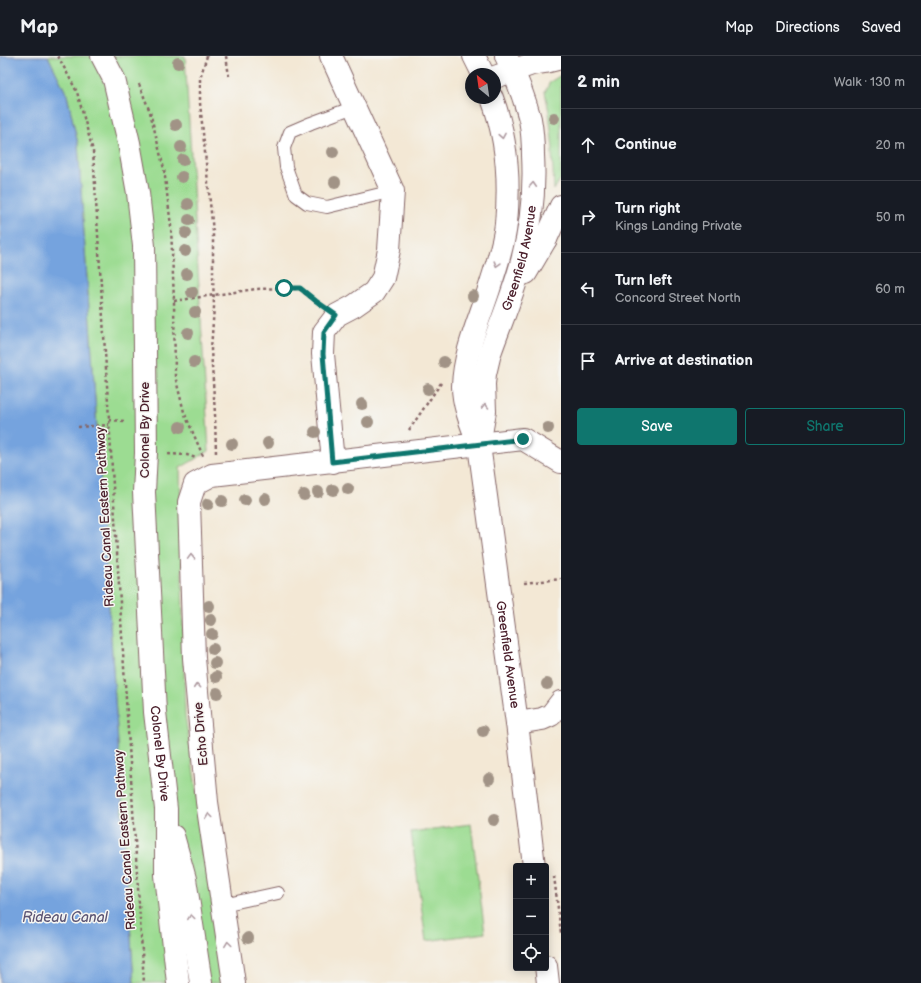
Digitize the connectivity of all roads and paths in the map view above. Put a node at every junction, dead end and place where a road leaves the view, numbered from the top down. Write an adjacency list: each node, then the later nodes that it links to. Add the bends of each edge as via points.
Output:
1 (58, 56): 21 (path, Rideau Canal Eastern Pathway, via 77,92 93,151)
2 (102, 56): 27 (main road, Colonel By Drive, via 114,79 129,143 144,246)
3 (207, 56): 16 (path, via 200,78 200,102 213,232)
4 (226, 56): 10 (path)
5 (331, 56): 13 (main road)
6 (474, 56): 8 (main road)
7 (561, 58): 9 (main road, Greenfield Avenue)
8 (480, 68)
9 (505, 68): 18 (main road, Greenfield Avenue, one-way to 9, via 527,242 533,186 533,145 530,120 522,95)
10 (229, 76)
11 (136, 77): 17 (path, via 150,112 164,169 171,226)
12 (494, 104): 26 (main road, Greenfield Avenue, one-way to 26, via 505,151 506,224 502,247 471,345 463,388 469,418)
13 (354, 107): 14 (main road); 14 (lane, via 290,132 284,148 286,167 296,195 307,203 327,207)
14 (393, 192): 19 (main road, via 389,250 383,278 374,292)
15 (561, 206): 18 (main road, Greenfield Avenue, via 546,239)
16 (214, 295): 17 (path); 19 (path, via 263,289 300,288); 30 (path, via 211,350 215,414)
17 (174, 301): 30 (path, via 175,376 184,412)
18 (508, 305): 26 (main road, Greenfield Avenue, one-way to 18, via 485,411 484,384 487,362)
19 (336, 315): 28 (main road, via 324,332 323,354)
20 (444, 379): 25 (path)
21 (109, 420): 22 (path); 23 (path, Rideau Canal Eastern Pathway)
22 (124, 420)
23 (109, 426): 24 (path); 42 (path, Rideau Canal Eastern Pathway)
24 (78, 427)
25 (405, 436)
26 (479, 444): 28 (main road); 29 (main road, via 523,439); 34 (main road, Greenfield Avenue)
27 (146, 453): 30 (path, via 187,455); 35 (main road, Colonel By Drive, via 144,492 155,712)
28 (332, 462): 30 (main road)
29 (561, 462)
30 (207, 470): 39 (main road, Echo Drive, one-way to 30, via 207,802 194,658 189,502)
31 (561, 579): 32 (path)
32 (524, 583)
33 (561, 702): 34 (main road, via 551,715)
34 (517, 723): 36 (main road, Greenfield Avenue)
35 (166, 810): 43 (main road, Colonel By Drive, via 166,875); 44 (main road, Colonel By Drive, one-way to 35, via 185,878)
36 (543, 863)
37 (549, 889): 40 (path)
38 (278, 893): 39 (lane)
39 (222, 905): 45 (main road, Echo Drive, one-way to 39)
40 (561, 933)
41 (547, 971): 46 (main road)
42 (144, 983)
43 (178, 983)
44 (200, 983)
45 (234, 983)
46 (548, 983)

